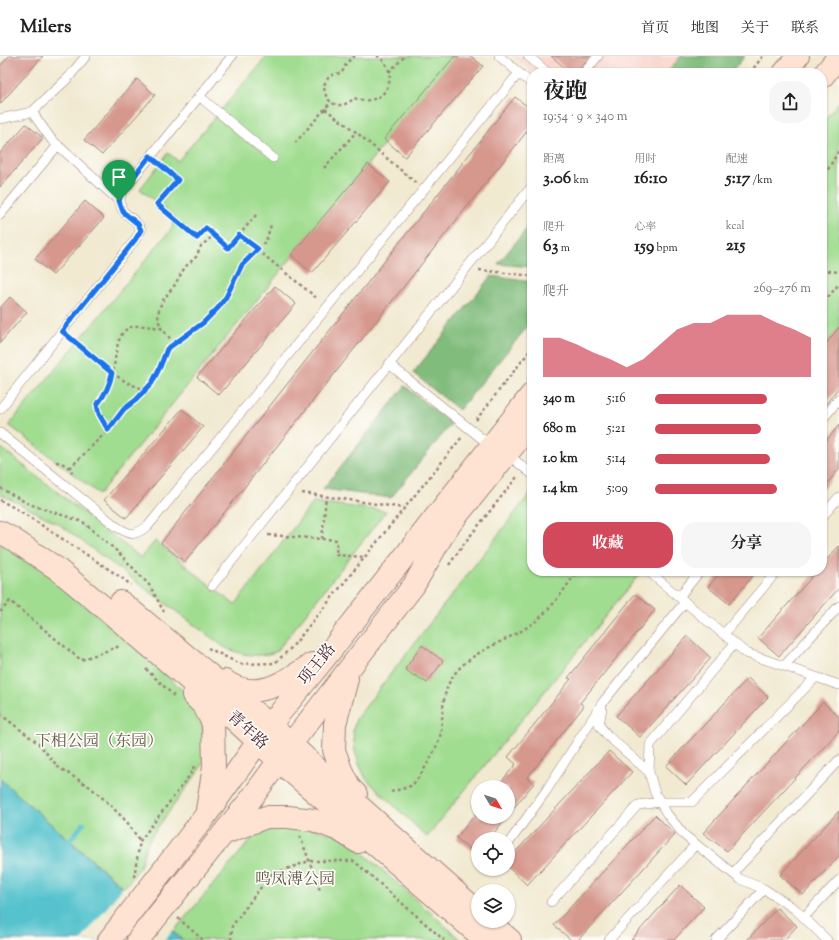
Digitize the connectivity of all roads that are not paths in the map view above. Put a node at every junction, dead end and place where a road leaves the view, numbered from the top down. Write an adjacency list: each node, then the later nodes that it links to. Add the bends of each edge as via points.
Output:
1 (86, 56): 15 (lane, via 68,78)
2 (232, 56): 14 (lane)
3 (499, 56): 12 (lane)
4 (528, 56): 8 (lane)
5 (598, 56): 9 (lane)
6 (798, 56): 10 (main road)
7 (839, 56): 11 (main road)
8 (542, 68)
9 (588, 68)
10 (788, 68)
11 (827, 71)
12 (519, 74): 13 (lane); 28 (lane, via 148,526 137,534 128,534 117,527)
13 (527, 80)
14 (199, 96): 18 (lane); 20 (lane, via 121,193)
15 (32, 112): 16 (lane); 17 (lane)
16 (0, 119)
17 (58, 145): 20 (lane); 21 (lane)
18 (273, 158)
19 (527, 192): 22 (lane)
20 (119, 201): 25 (lane, via 123,212 138,224 141,230)
21 (0, 215)
22 (388, 364): 29 (lane); 38 (lane)
23 (839, 399): 26 (lane)
24 (527, 402): 29 (main road, 项王路)
25 (0, 409)
26 (827, 414)
27 (527, 427): 29 (main road, 项王路)
28 (0, 434)
29 (499, 450): 30 (lane); 44 (main road, 项王路); 46 (main road, 项王路, via 446,529 414,585)
30 (527, 470)
31 (839, 497): 32 (lane)
32 (827, 511)
33 (0, 516): 40 (main road, 青年路, via 23,528)
34 (0, 532): 40 (main road, 青年路, via 56,568)
35 (654, 576): 39 (lane)
36 (697, 576): 39 (lane)
37 (773, 576): 42 (lane)
38 (212, 586)
39 (682, 599): 42 (lane); 49 (lane)
40 (125, 604): 44 (main road, via 234,687 252,691 268,689); 50 (main road, 青年路); 55 (main road, via 204,706 213,723 214,767)
41 (839, 606): 45 (lane)
42 (724, 634): 43 (lane)
43 (735, 643): 45 (lane, via 746,653); 53 (lane, via 650,745)
44 (328, 654): 50 (main road, 项王路)
45 (784, 666): 47 (lane)
46 (351, 667): 51 (main road, 项王路); 59 (main road, via 335,724 334,750 350,788)
47 (816, 677): 48 (lane); 54 (lane, via 692,802)
48 (839, 685)
49 (603, 702): 53 (lane, via 599,725); 57 (lane)
50 (264, 733): 51 (main road, 青年路); 55 (main road, 项王路)
51 (285, 753): 56 (main road, 项王路); 59 (main road, 青年路)
52 (839, 760): 60 (lane)
53 (649, 772): 54 (lane)
54 (660, 802): 58 (lane, via 684,835); 63 (lane, via 638,805)
55 (206, 815): 68 (main road, 项王路, via 140,885)
56 (224, 833): 59 (main road, via 266,817 313,820); 69 (main road, 项王路, via 174,909)
57 (515, 834)
58 (696, 844): 60 (lane); 72 (lane)
59 (408, 860): 64 (main road, 青年路); 70 (main road, 青年路)
60 (733, 873): 62 (lane, via 740,879)
61 (839, 880): 65 (lane)
62 (764, 889): 65 (lane, via 795,909); 73 (lane)
63 (551, 902)
64 (471, 907)
65 (804, 918): 67 (lane)
66 (496, 928): 71 (main road)
67 (823, 939)
68 (109, 940)
69 (138, 940)
70 (486, 940)
71 (510, 940)
72 (610, 940)
73 (716, 940)

